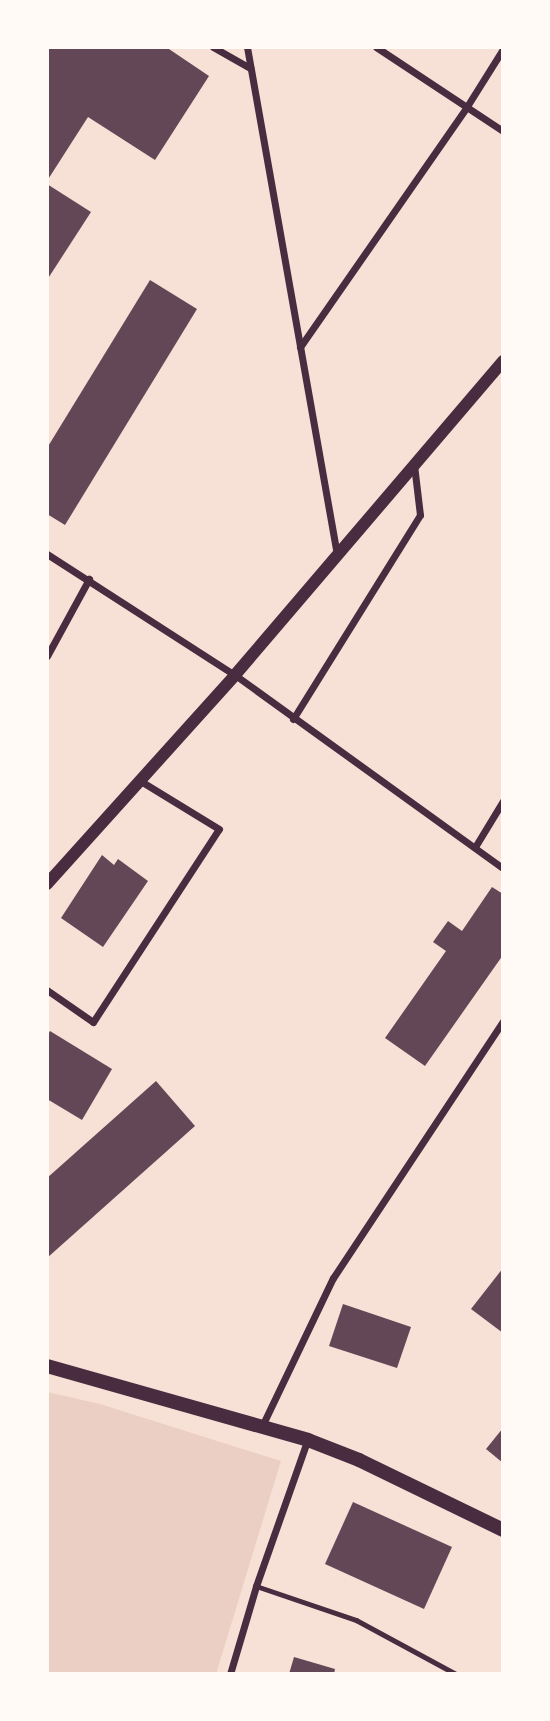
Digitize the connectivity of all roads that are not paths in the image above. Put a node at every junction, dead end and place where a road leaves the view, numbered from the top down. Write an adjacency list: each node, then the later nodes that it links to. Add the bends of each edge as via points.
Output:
1 (213, 47): 5 (street)
2 (247, 47): 5 (street)
3 (376, 47): 6 (street)
4 (503, 48): 6 (street)
5 (250, 68): 8 (street)
6 (466, 108): 7 (street); 8 (street)
7 (503, 131)
8 (300, 347): 12 (street)
9 (503, 361): 10 (street)
10 (414, 464): 12 (street); 16 (street, via 420,515)
11 (47, 554): 13 (street)
12 (337, 555): 15 (street)
13 (89, 579): 14 (street); 15 (street)
14 (47, 656)
15 (235, 675): 16 (street); 17 (street)
16 (293, 719): 19 (street)
17 (142, 782): 21 (street); 22 (street, via 219,830 93,1023)
18 (503, 801): 19 (street)
19 (475, 847): 20 (street)
20 (503, 868)
21 (47, 884)
22 (47, 990)
23 (503, 1021): 25 (street, via 333,1278)
24 (47, 1366): 25 (main road)
25 (261, 1427): 26 (main road)
26 (308, 1440): 27 (main road); 28 (street)
27 (503, 1530)
28 (256, 1586): 29 (street); 30 (lane, via 356,1620)
29 (230, 1674)
30 (456, 1674)

